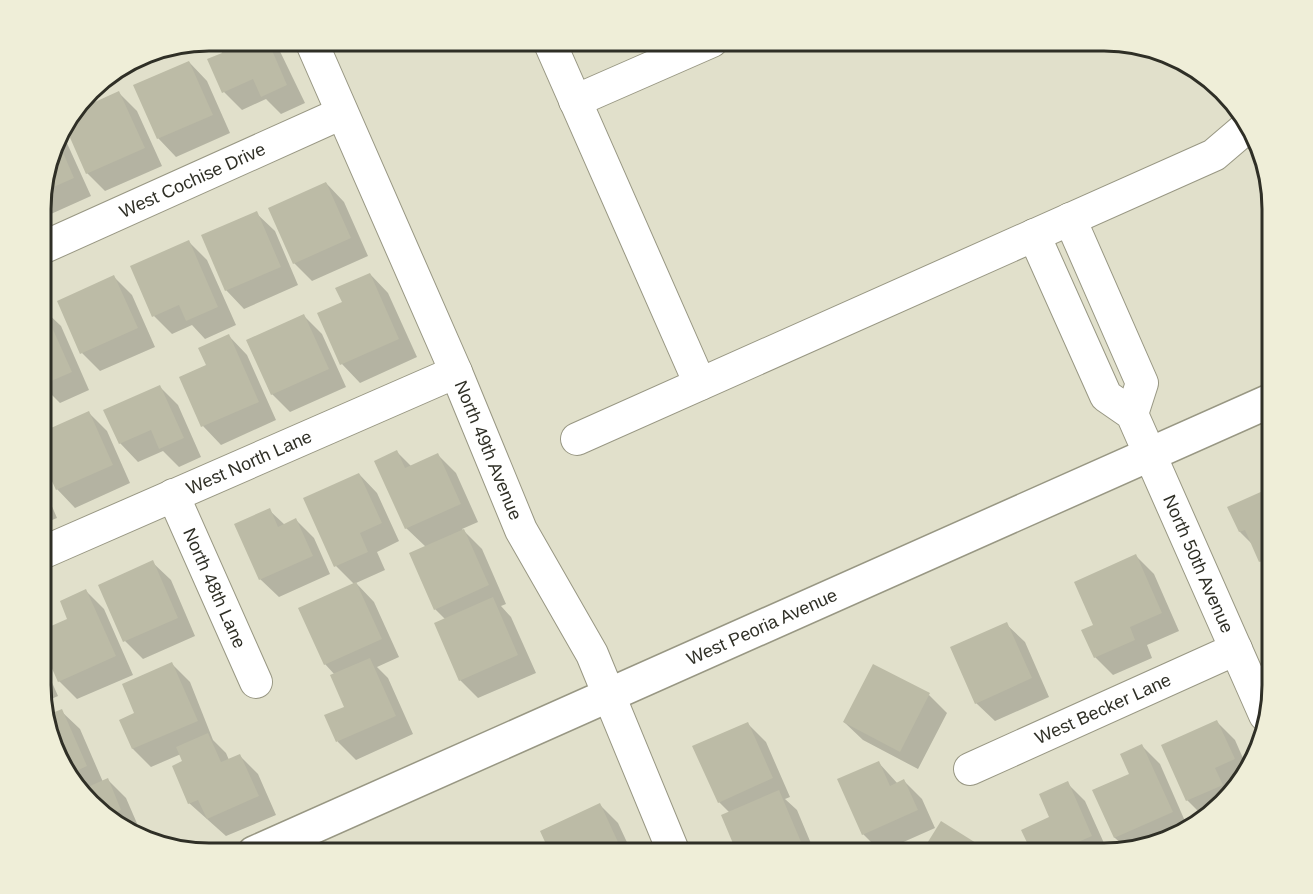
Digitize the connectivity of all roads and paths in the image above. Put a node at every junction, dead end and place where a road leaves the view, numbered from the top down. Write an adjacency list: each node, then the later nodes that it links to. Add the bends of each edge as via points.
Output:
1 (316, 51): 5 (street, North 49th Avenue)
2 (553, 51): 4 (street)
3 (689, 51): 4 (street)
4 (575, 101): 11 (street)
5 (342, 113): 9 (street, West Cochise Drive); 10 (street, North 49th Avenue)
6 (1242, 131): 7 (street, via 1214,155)
7 (1070, 219): 8 (street); 13 (street, via 1142,383)
8 (1034, 235): 11 (street); 13 (street, via 1106,396)
9 (51, 244)
10 (456, 372): 16 (street, West North Lane); 20 (street, North 49th Avenue, via 521,530 592,654)
11 (700, 384): 14 (street)
12 (1262, 404): 15 (main road, West Peoria Avenue)
13 (1132, 414): 15 (street, North 50th Avenue)
14 (577, 439)
15 (1151, 454): 18 (street, North 50th Avenue); 20 (main road, West Peoria Avenue)
16 (173, 495): 17 (street, West North Lane); 19 (street, North 48th Lane)
17 (51, 549)
18 (1236, 649): 21 (street, North 50th Avenue); 22 (street, West Becker Lane)
19 (256, 682)
20 (609, 696): 23 (main road, West Peoria Avenue); 24 (street, North 49th Avenue)
21 (1261, 705)
22 (970, 769)
23 (277, 843)
24 (670, 843)

